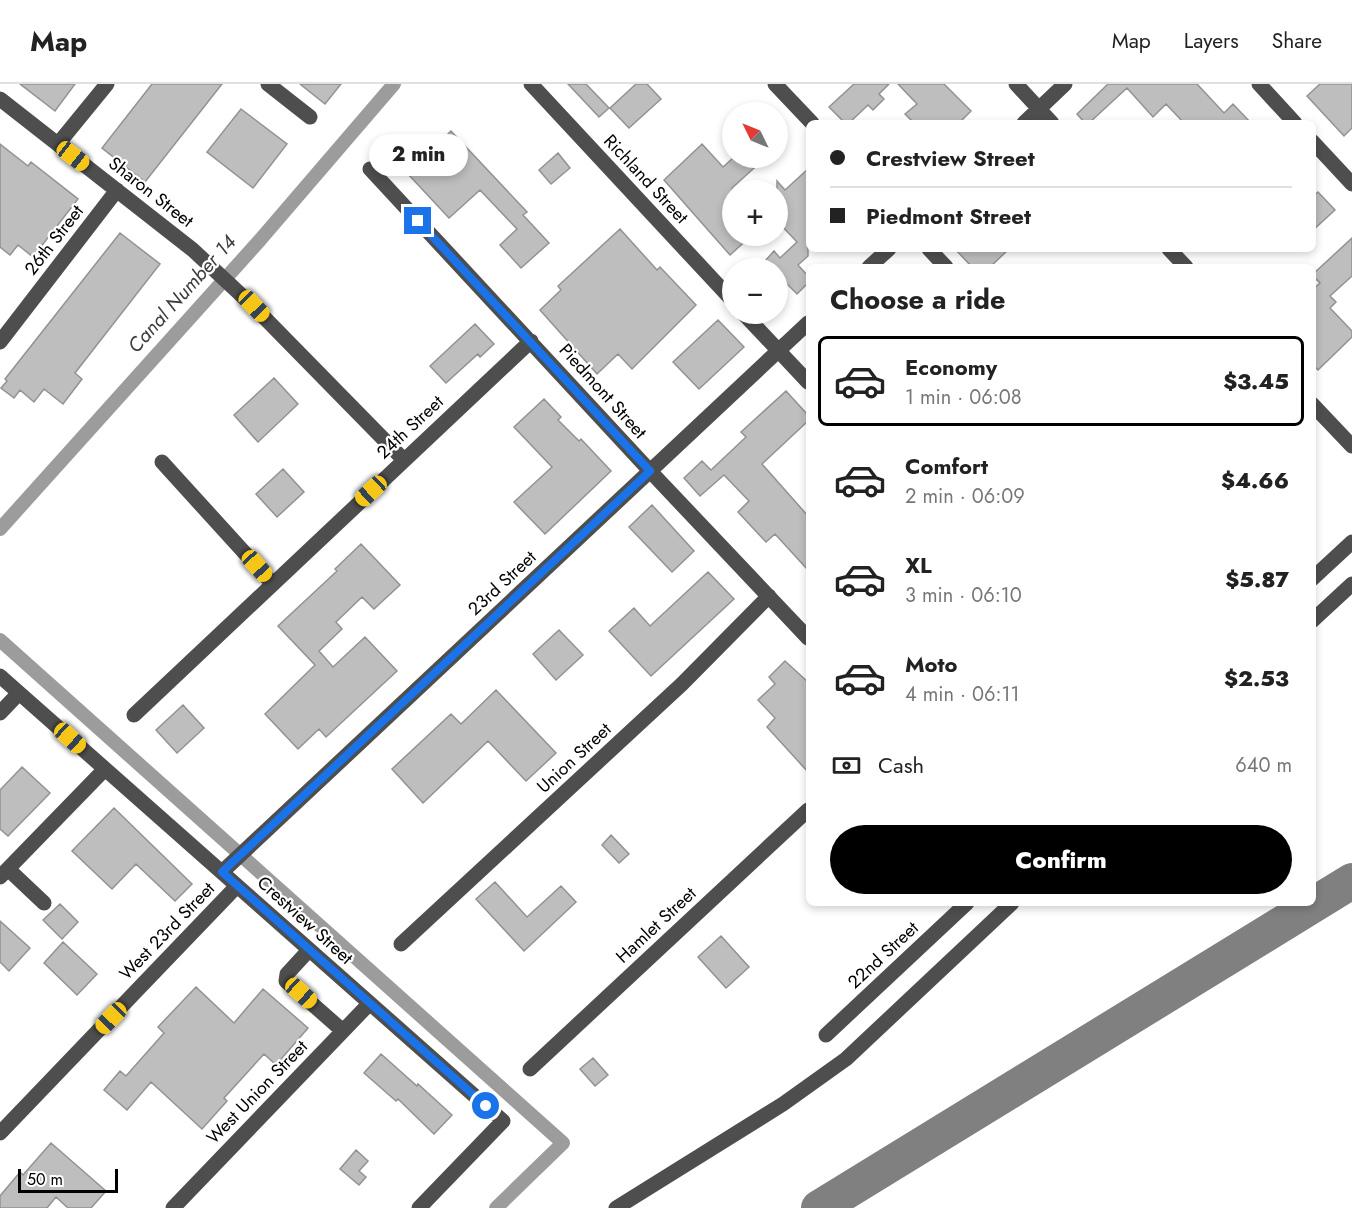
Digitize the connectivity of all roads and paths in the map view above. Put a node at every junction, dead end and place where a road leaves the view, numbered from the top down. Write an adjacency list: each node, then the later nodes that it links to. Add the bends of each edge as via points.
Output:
1 (107, 84): 15 (street)
2 (268, 84): 10 (street)
3 (531, 84): 26 (street, Richland Street)
4 (775, 84): 11 (street)
5 (1016, 84): 9 (street)
6 (1065, 84): 9 (street)
7 (1259, 84): 14 (street)
8 (0, 99): 15 (street, Sharon Street)
9 (1039, 109): 12 (street); 13 (street)
10 (310, 117)
11 (809, 120)
12 (1027, 120)
13 (1049, 120)
14 (1292, 120)
15 (58, 144): 19 (street, Sharon Street)
16 (1316, 145): 18 (street)
17 (370, 169): 29 (street, Piedmont Street)
18 (1352, 184)
19 (117, 190): 30 (street, 26th Street); 35 (street, Sharon Street, via 193,250 254,306)
20 (885, 252): 23 (street)
21 (933, 252): 24 (street)
22 (1172, 252): 25 (street)
23 (872, 264)
24 (943, 264)
25 (1183, 264)
26 (722, 289)
27 (753, 324): 31 (street)
28 (806, 325): 31 (street, 23rd Street)
29 (531, 341): 35 (street, 24th Street); 37 (street, Piedmont Street)
30 (0, 342)
31 (779, 351): 32 (street); 37 (street, 23rd Street)
32 (806, 380)
33 (1316, 408): 34 (street)
34 (1352, 446)
35 (404, 460): 40 (street, 24th Street)
36 (162, 462): 40 (street)
37 (650, 471): 42 (street, Piedmont Street); 51 (street, 23rd Street)
38 (1352, 542): 39 (street)
39 (1316, 575)
40 (272, 583): 48 (street, 24th Street)
41 (1352, 584): 43 (street)
42 (769, 596): 44 (street, Piedmont Street); 57 (street, Union Street, via 682,684)
43 (1316, 617)
44 (806, 636)
45 (0, 676): 46 (street, Crestview Street)
46 (19, 693): 47 (street); 49 (street, Crestview Street)
47 (0, 713)
48 (134, 715)
49 (105, 769): 51 (street, Crestview Street); 52 (street, via 85,799)
50 (806, 812): 62 (street, Hamlet Street)
51 (227, 868): 53 (street, Crestview Street)
52 (4, 873): 54 (street)
53 (237, 886): 58 (street, Crestview Street); 63 (street, West 23rd Street)
54 (44, 903)
55 (964, 906): 61 (street, 22nd Street)
56 (1009, 906): 66 (street, via 846,1059 783,1104)
57 (401, 944)
58 (309, 950): 59 (street, Crestview Street); 60 (street, via 286,981)
59 (369, 1004): 60 (street, West Union Street); 65 (street, Crestview Street, via 503,1121)
60 (343, 1031): 64 (street, West Union Street)
61 (826, 1035)
62 (530, 1069)
63 (0, 1133)
64 (173, 1208)
65 (419, 1208)
66 (616, 1208)

